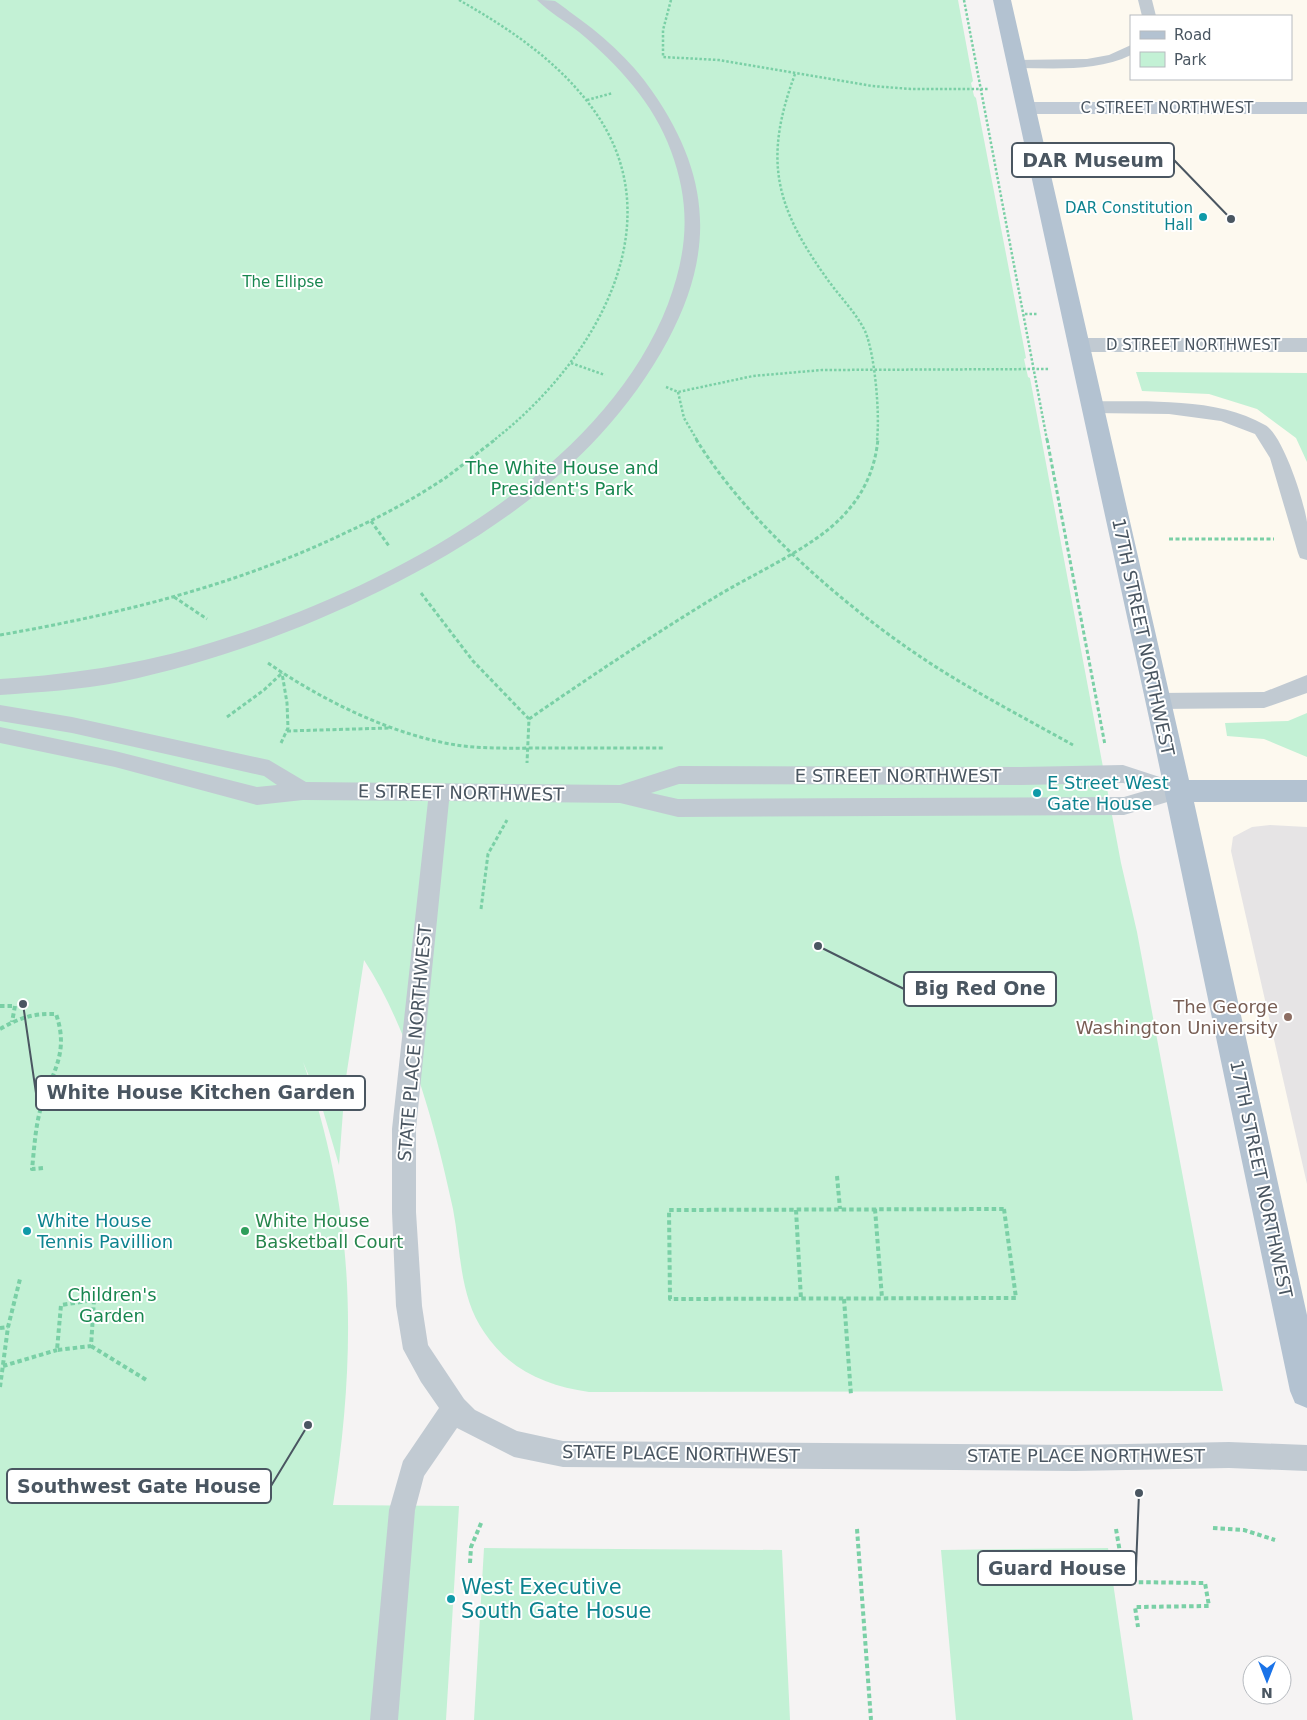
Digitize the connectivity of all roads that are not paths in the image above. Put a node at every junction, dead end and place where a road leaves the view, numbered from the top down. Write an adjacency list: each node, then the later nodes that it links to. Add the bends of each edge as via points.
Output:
1 (544, 0): 14 (lane, via 599,41 642,87 672,133 689,187 693,216 692,246 678,303 648,362 619,403 557,468 490,519 454,543 362,592 262,634 184,658 67,683)
2 (1002, 0): 6 (main road, 17TH STREET NORTHWEST)
3 (1145, 0): 4 (lane)
4 (1149, 15)
5 (1130, 50): 6 (lane, via 1113,58 1087,63)
6 (1016, 64): 7 (main road, 17TH STREET NORTHWEST)
7 (1026, 108): 8 (street, C STREET NORTHWEST); 9 (main road, 17TH STREET NORTHWEST)
8 (1307, 108)
9 (1079, 345): 10 (street, D STREET NORTHWEST); 11 (main road, 17TH STREET NORTHWEST)
10 (1307, 345)
11 (1093, 407): 12 (lane, via 1169,408 1224,415 1261,430 1279,457); 15 (main road, 17TH STREET NORTHWEST)
12 (1305, 546)
13 (1307, 682): 15 (lane, via 1302,687 1264,700)
14 (0, 687)
15 (1158, 701): 20 (main road, 17TH STREET NORTHWEST)
16 (0, 713): 19 (lane, via 72,725 268,769)
17 (0, 736): 19 (lane, E STREET NORTHWEST, via 114,759 258,796)
18 (971, 776): 20 (lane, E STREET NORTHWEST, via 1123,774); 23 (lane, E STREET NORTHWEST, via 680,775); 24 (lane)
19 (303, 791): 22 (lane, E STREET NORTHWEST)
20 (1177, 791): 21 (main road, E STREET NORTHWEST); 24 (lane, E STREET NORTHWEST, via 1124,806); 25 (main road, 17TH STREET NORTHWEST)
21 (1307, 791)
22 (440, 793): 23 (lane, E STREET NORTHWEST); 26 (lane, STATE PLACE NORTHWEST, via 404,1129 404,1212 409,1306 416,1349)
23 (620, 794): 24 (lane, E STREET NORTHWEST, via 678,808)
24 (975, 807)
25 (1307, 1391)
26 (455, 1408): 27 (lane, STATE PLACE NORTHWEST, via 466,1419 514,1444 563,1454 1075,1458 1228,1455); 28 (lane, via 412,1470 402,1510)
27 (1307, 1458)
28 (384, 1720)

